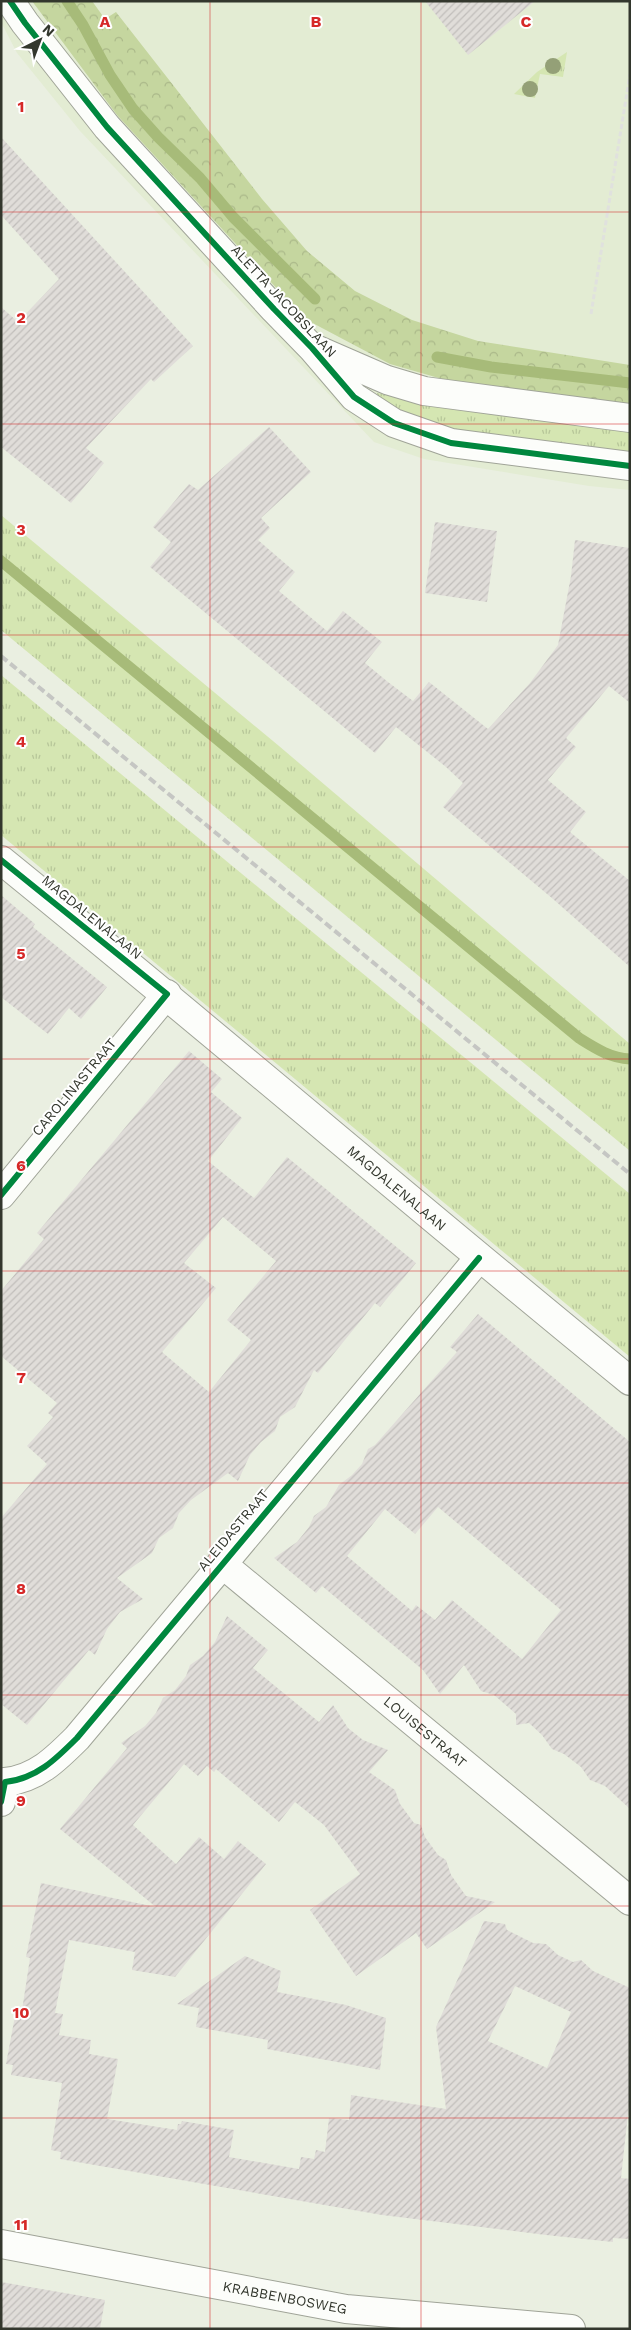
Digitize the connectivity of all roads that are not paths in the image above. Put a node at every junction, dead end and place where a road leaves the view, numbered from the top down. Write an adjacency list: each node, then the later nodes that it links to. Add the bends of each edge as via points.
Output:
1 (10, 1): 2 (street, ALETTA JACOBSLAAN)
2 (13, 25): 3 (street, ALETTA JACOBSLAAN)
3 (312, 348): 4 (street, ALETTA JACOBSLAAN, via 387,380 424,391); 5 (street, ALETTA JACOBSLAAN, via 354,397 394,423 451,443)
4 (630, 418)
5 (630, 466)
6 (1, 860): 7 (street, MAGDALENALAAN)
7 (167, 994): 8 (street, CAROLINASTRAAT); 9 (street, MAGDALENALAAN)
8 (1, 1195)
9 (479, 1258): 10 (street, MAGDALENALAAN); 11 (street, ALEIDASTRAAT)
10 (630, 1381)
11 (221, 1563): 12 (street, ALEIDASTRAAT, via 64,1751 34,1775); 13 (street, LOUISESTRAAT)
12 (3, 1788)
13 (630, 1901)
14 (1, 2244): 15 (street, KRABBENBOSWEG)
15 (344, 2319): 16 (street, KRABBENBOSWEG)
16 (571, 2329)

